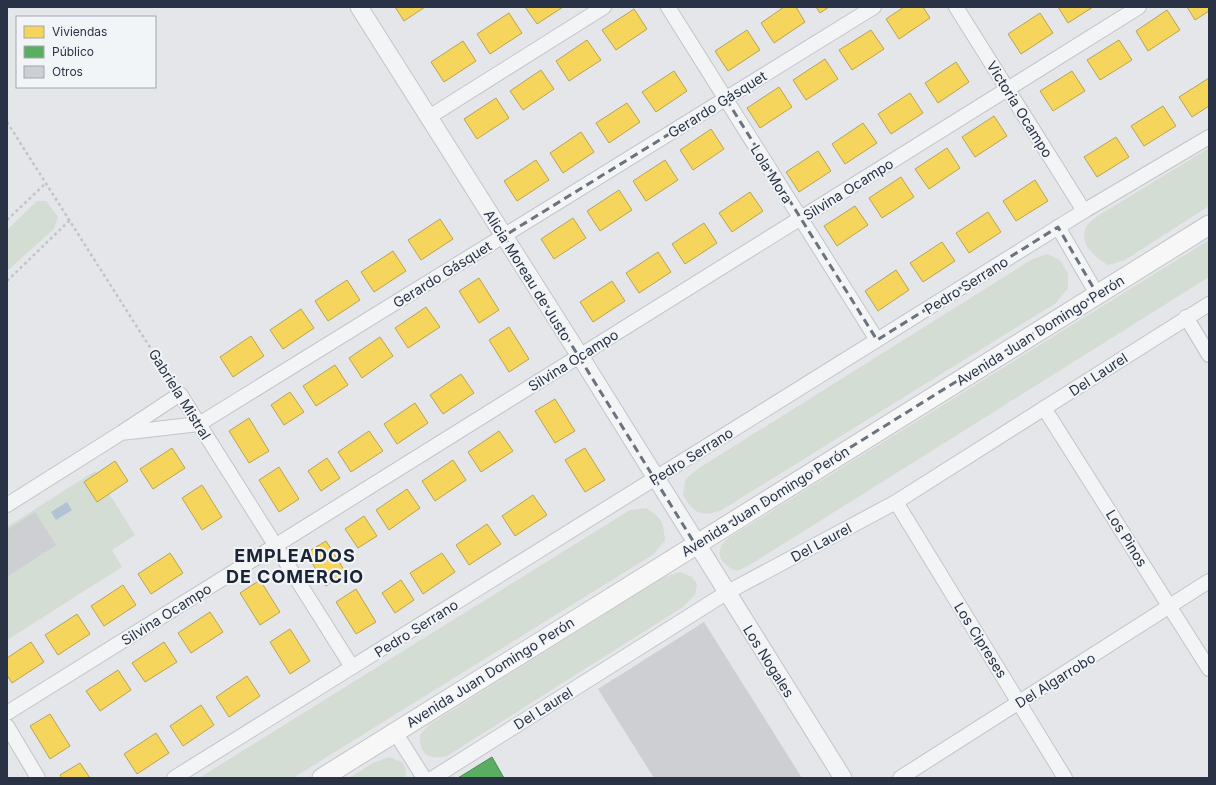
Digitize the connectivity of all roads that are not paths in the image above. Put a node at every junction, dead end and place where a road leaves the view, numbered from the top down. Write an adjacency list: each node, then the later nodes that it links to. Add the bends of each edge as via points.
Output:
1 (359, 7): 9 (street, Alicia Moreau de Justo)
2 (604, 7): 9 (street)
3 (668, 7): 8 (street, Lola Mora)
4 (874, 7): 8 (street, Gerardo Gásquet)
5 (956, 7): 7 (street, Victoria Ocampo)
6 (1139, 7): 7 (street, Silvina Ocampo)
7 (1008, 90): 11 (street, Victoria Ocampo); 12 (street, Silvina Ocampo)
8 (726, 99): 12 (street, Lola Mora); 15 (street, Gerardo Gásquet)
9 (429, 117): 15 (street, Alicia Moreau de Justo)
10 (1209, 137): 11 (street, Pedro Serrano)
11 (1084, 211): 14 (street, Pedro Serrano)
12 (800, 218): 19 (street, Lola Mora); 21 (street, Silvina Ocampo)
13 (1209, 225): 16 (main road, Avenida Juan Domingo Perón)
14 (1058, 227): 16 (street); 19 (street, Pedro Serrano)
15 (504, 236): 21 (street, Alicia Moreau de Justo); 24 (street, Gerardo Gásquet)
16 (1097, 294): 29 (main road, Avenida Juan Domingo Perón)
17 (1209, 304): 18 (street, Del Laurel)
18 (1186, 317): 20 (street); 23 (street, Del Laurel)
19 (877, 340): 26 (street, Pedro Serrano)
20 (1209, 355)
21 (580, 356): 26 (street, Alicia Moreau de Justo); 30 (street, Silvina Ocampo)
22 (180, 394): 24 (street, Gabriela Mistral); 25 (street, Gerardo Gásquet)
23 (1044, 408): 27 (street, Del Laurel); 33 (street, Los Pinos)
24 (199, 424): 25 (street, Gerardo Gásquet); 30 (street, Gabriela Mistral)
25 (120, 433): 28 (street, Gerardo Gásquet)
26 (655, 478): 29 (street, Alicia Moreau de Justo); 34 (street, Pedro Serrano)
27 (896, 502): 32 (street, Del Laurel); 36 (street, Los Cipreses)
28 (7, 505)
29 (695, 544): 32 (street, Los Nogales); 39 (main road, Avenida Juan Domingo Perón)
30 (276, 545): 34 (street, Gabriela Mistral); 37 (street, Silvina Ocampo)
31 (1209, 581): 33 (street, Del Algarrobo)
32 (726, 592): 44 (street, Del Laurel); 45 (street, Los Nogales)
33 (1170, 606): 35 (street, Los Pinos); 36 (street, Del Algarrobo)
34 (352, 667): 41 (street, Pedro Serrano)
35 (1209, 669)
36 (1019, 702): 46 (street, Del Algarrobo); 47 (street, Los Cipreses)
37 (7, 713)
38 (7, 726): 40 (street)
39 (395, 732): 42 (main road, Avenida Juan Domingo Perón); 43 (street)
40 (38, 778)
41 (174, 778)
42 (322, 778)
43 (424, 778)
44 (433, 778)
45 (842, 778)
46 (900, 778)
47 (1065, 778)

